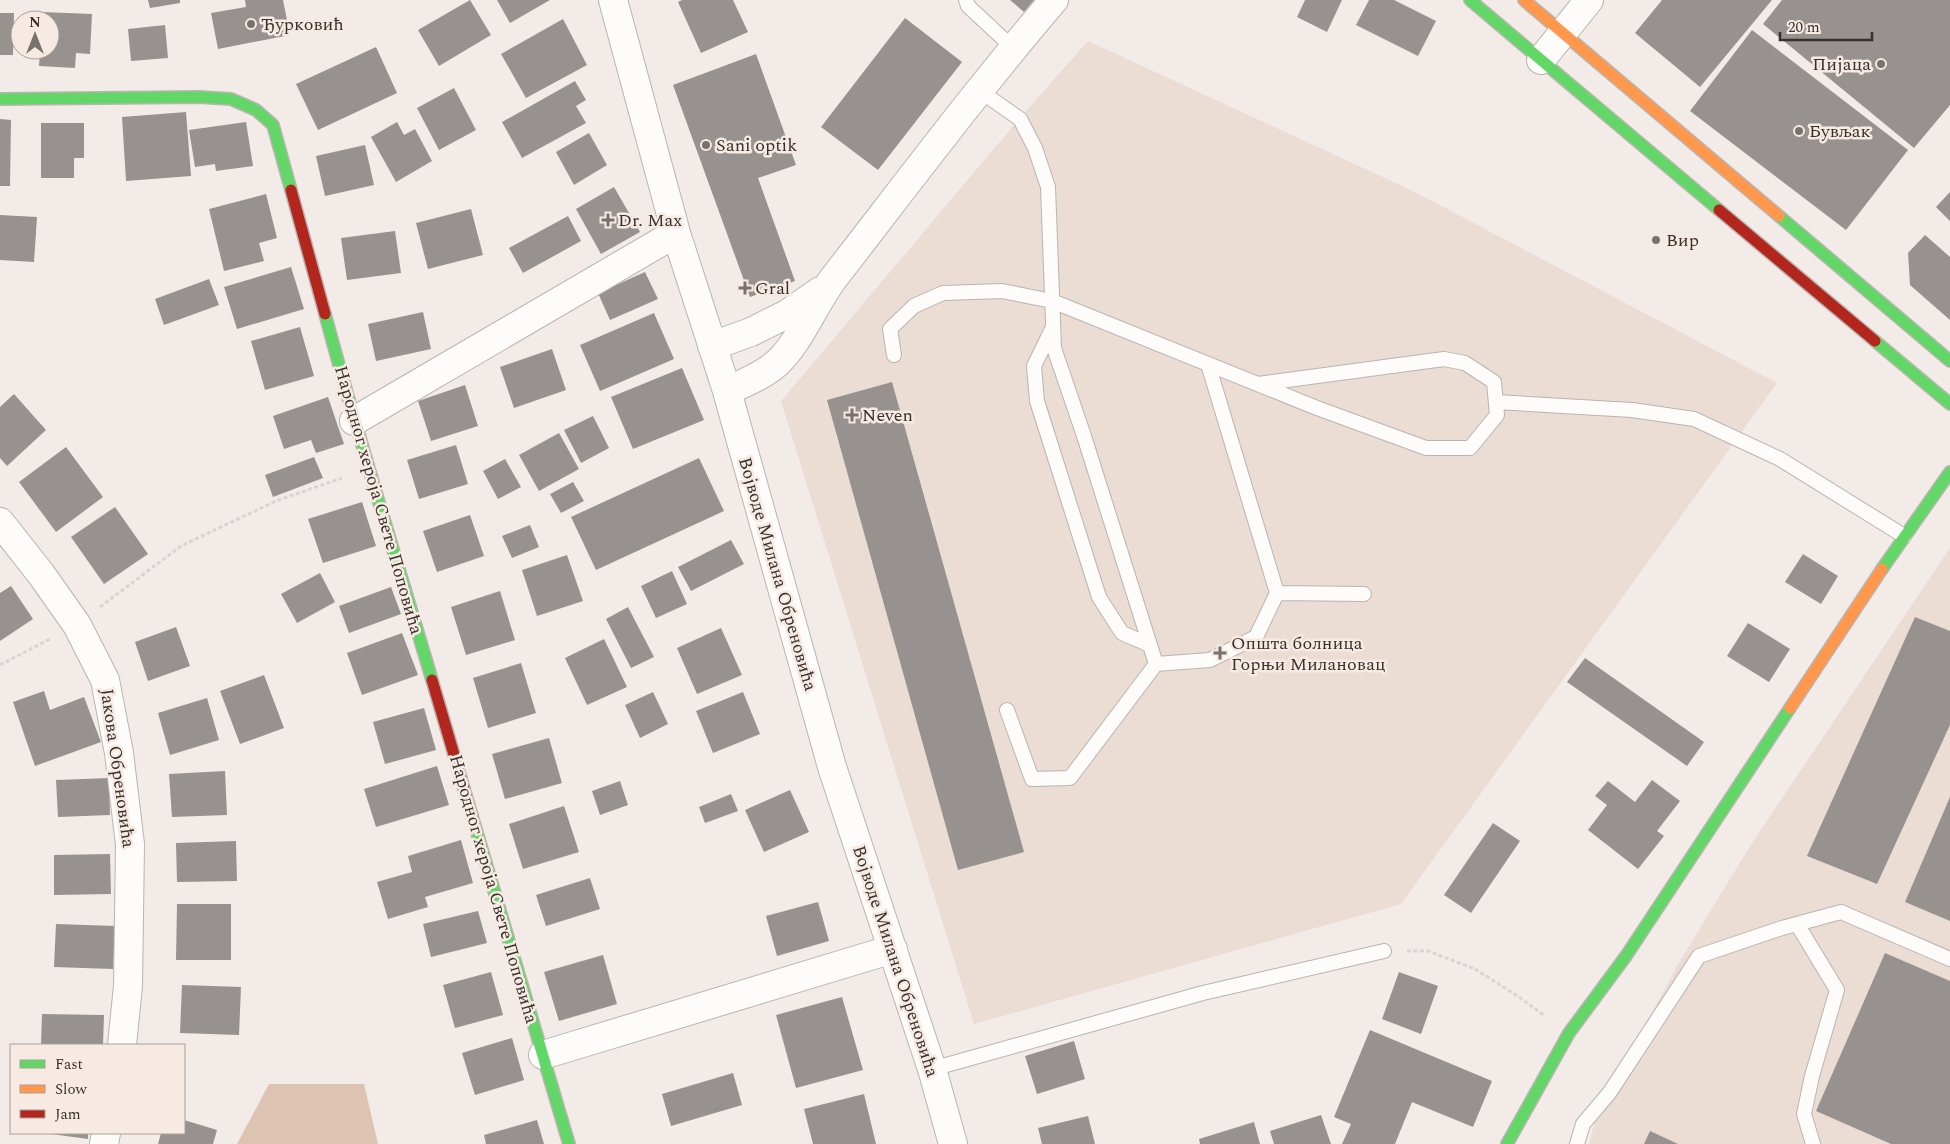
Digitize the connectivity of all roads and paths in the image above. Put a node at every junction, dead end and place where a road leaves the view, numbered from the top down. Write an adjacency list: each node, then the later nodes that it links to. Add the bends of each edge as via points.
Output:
1 (613, 0): 12 (street, Војводе Милана Обреновића)
2 (966, 0): 8 (lane, via 968,6)
3 (1054, 0): 8 (street)
4 (1470, 0): 9 (street)
5 (1524, 0): 7 (street)
6 (1589, 0): 7 (street)
7 (1563, 32): 9 (street); 18 (street)
8 (1013, 48): 10 (street)
9 (1541, 60): 23 (street)
10 (980, 91): 13 (street); 14 (lane, via 1020,119 1035,148 1048,187)
11 (0, 99): 24 (street, Народног хероја Свете Поповића, via 231,99 256,110 273,125)
12 (676, 233): 16 (street, Војводе Милана Обреновића); 24 (street)
13 (829, 285): 16 (street, via 780,318); 21 (street, via 778,363)
14 (1052, 302): 15 (lane); 17 (lane, via 1002,291 942,293 914,306 890,329); 19 (lane)
15 (1054, 327): 32 (lane, via 1054,348); 32 (lane, via 1034,366 1036,402 1099,597 1122,633)
16 (712, 346): 21 (street, Војводе Милана Обреновића)
17 (894, 355)
18 (1950, 361)
19 (1208, 364): 20 (lane); 29 (lane)
20 (1258, 384): 22 (lane, via 1444,359 1465,363 1494,382); 22 (lane, via 1426,448 1470,448 1497,415)
21 (727, 391): 37 (street, Војводе Милана Обреновића, via 832,767)
22 (1496, 402): 28 (lane, via 1632,410 1694,419 1780,459)
23 (1950, 404)
24 (354, 422): 25 (street, Народног хероја Свете Поповића)
25 (370, 469): 31 (path, via 276,501 181,546); 42 (street, Народног хероја Свете Поповића)
26 (1950, 472): 28 (street)
27 (0, 522): 31 (street, Јакова Обреновића)
28 (1904, 536): 40 (street, via 1626,956)
29 (1277, 593): 30 (lane); 33 (lane, via 1256,637 1210,660)
30 (1364, 594)
31 (77, 625): 34 (path); 41 (street, Јакова Обреновића, via 105,680 119,753 130,844 128,986)
32 (1150, 645): 33 (lane)
33 (1156, 664): 35 (lane, via 1070,778 1032,779)
34 (0, 665)
35 (1007, 710)
36 (1798, 924): 39 (lane, via 1841,912); 47 (lane, via 1699,956 1610,1092 1583,1124); 48 (lane, via 1837,990 1804,1114)
37 (893, 949): 42 (street); 43 (street, Војводе Милана Обреновића)
38 (1384, 950): 40 (path, via 1428,950 1474,970); 43 (lane, via 1203,993)
39 (1950, 959)
40 (1569, 1033): 46 (street)
41 (122, 1044)
42 (543, 1055): 44 (street, Народног хероја Свете Поповића)
43 (932, 1069): 45 (street, Војводе Милана Обреновића)
44 (569, 1144)
45 (953, 1144)
46 (1506, 1144)
47 (1577, 1144)
48 (1813, 1144)

